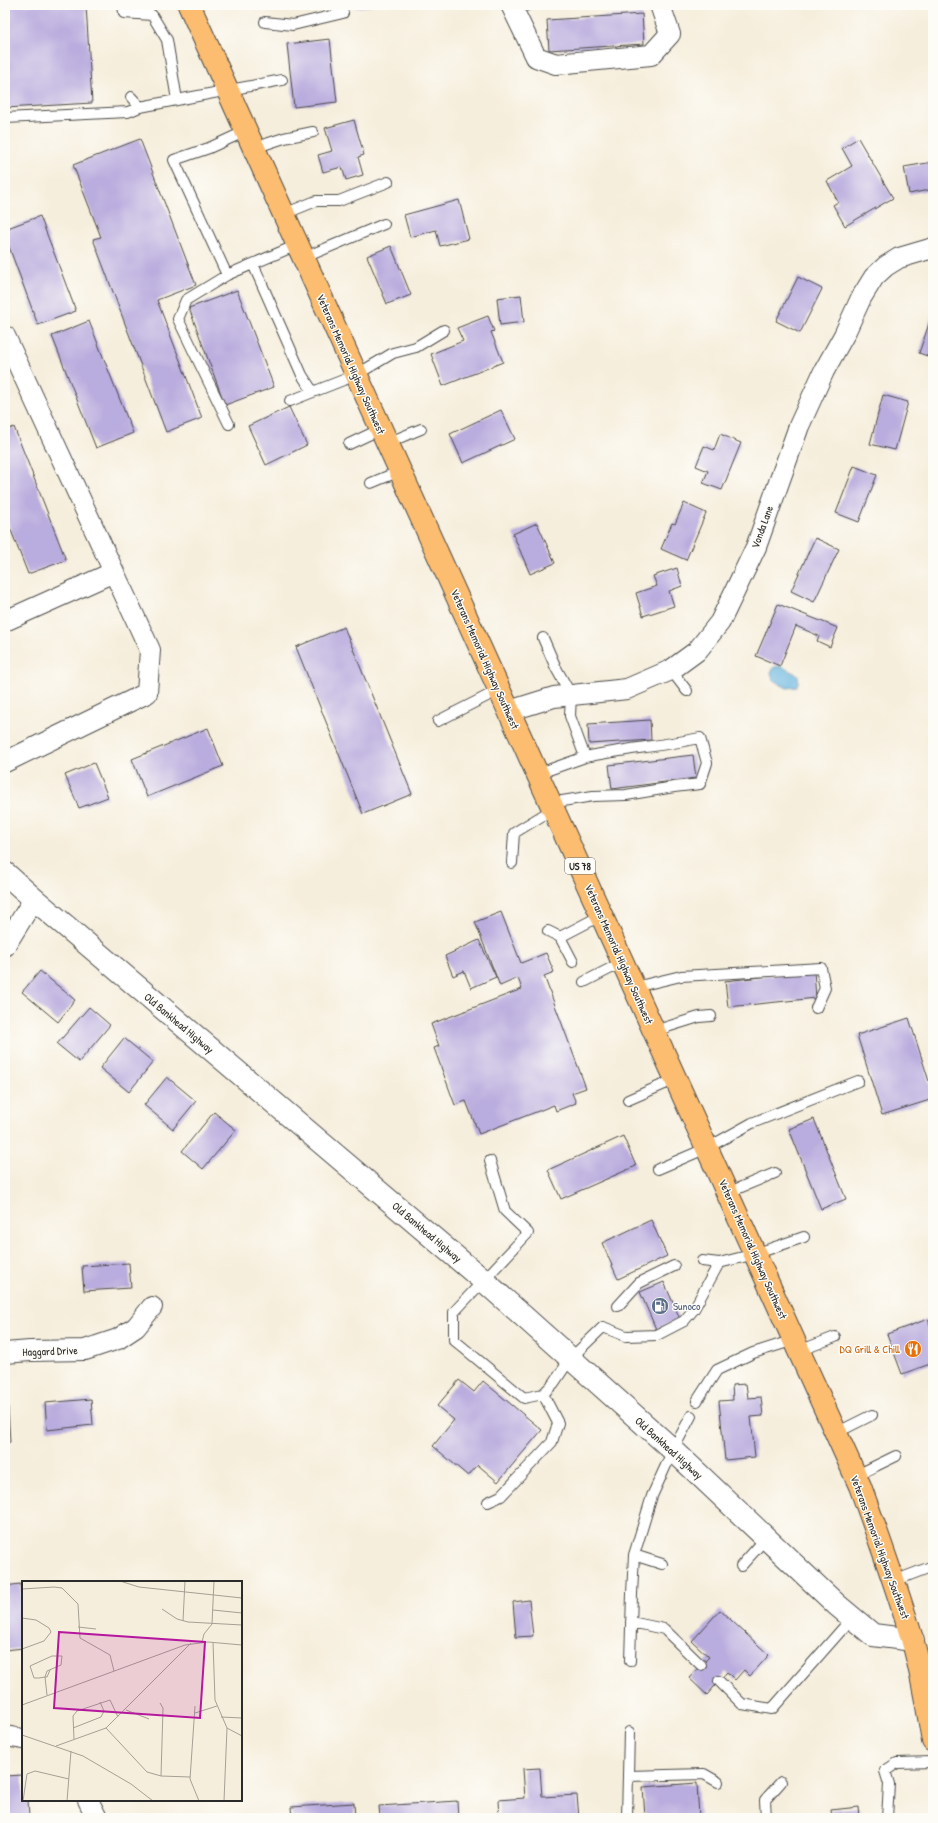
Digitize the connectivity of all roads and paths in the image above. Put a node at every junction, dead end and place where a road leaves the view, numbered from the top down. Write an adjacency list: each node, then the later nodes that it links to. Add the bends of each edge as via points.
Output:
1 (124, 5): 10 (lane, via 124,13 152,15 167,40)
2 (189, 5): 8 (main road, Veterans Memorial Highway Southwest / US 78)
3 (511, 5): 4 (street, via 536,57 556,64 651,55 670,34)
4 (660, 5)
5 (343, 13): 6 (lane, via 293,25)
6 (265, 22)
7 (282, 80): 8 (lane)
8 (228, 91): 10 (lane); 14 (main road, Veterans Memorial Highway Southwest / US 78)
9 (132, 97): 11 (lane)
10 (177, 100): 11 (lane)
11 (140, 107): 12 (lane, via 128,112)
12 (5, 118)
13 (313, 132): 14 (lane, via 284,138)
14 (250, 140): 16 (main road, Veterans Memorial Highway Southwest / US 78); 21 (lane, via 209,148 174,160)
15 (388, 182): 16 (lane, via 339,201 316,202)
16 (284, 214): 19 (main road, Veterans Memorial Highway Southwest / US 78)
17 (384, 224): 19 (lane)
18 (933, 248): 36 (street, Vonda Lane, via 899,258 874,277 824,371 799,426 756,546 720,622 697,651)
19 (300, 251): 20 (lane); 24 (main road, Veterans Memorial Highway Southwest / US 78)
20 (253, 264): 21 (lane); 25 (lane, via 302,375)
21 (227, 276): 27 (lane, via 186,300 178,319)
22 (444, 330): 24 (lane, via 416,347 393,354)
23 (5, 336): 33 (street)
24 (356, 374): 25 (lane); 29 (main road, Veterans Memorial Highway Southwest / US 78)
25 (313, 392): 26 (lane)
26 (290, 401)
27 (229, 424)
28 (422, 429): 29 (lane)
29 (384, 436): 30 (lane); 31 (main road, Veterans Memorial Highway Southwest / US 78)
30 (349, 444)
31 (400, 471): 32 (lane); 37 (main road, Veterans Memorial Highway Southwest / US 78)
32 (371, 483)
33 (114, 572): 34 (street); 43 (street, via 150,650 147,693)
34 (5, 621)
35 (543, 638): 39 (lane)
36 (671, 670): 38 (lane); 39 (street, Vonda Lane, via 627,689)
37 (499, 690): 40 (main road, Veterans Memorial Highway Southwest / US 78); 41 (lane)
38 (687, 691)
39 (571, 695): 40 (street, Vonda Lane, via 554,697); 42 (lane, via 570,716)
40 (509, 711): 44 (main road, Veterans Memorial Highway Southwest / US 78)
41 (438, 721)
42 (585, 757): 44 (lane); 45 (lane, via 700,738 708,763 700,784 626,795 593,796)
43 (5, 762)
44 (537, 774): 45 (main road, Veterans Memorial Highway Southwest / US 78)
45 (552, 806): 46 (lane, via 514,834); 49 (main road, Veterans Memorial Highway Southwest / US 78)
46 (512, 863)
47 (5, 873): 48 (street, Old Bankhead Highway)
48 (34, 900): 52 (street); 73 (street, Old Bankhead Highway)
49 (602, 915): 51 (lane); 54 (main road, Veterans Memorial Highway Southwest / US 78)
50 (548, 930): 51 (lane)
51 (560, 937): 53 (lane)
52 (5, 946)
53 (573, 962)
54 (623, 962): 55 (lane); 56 (main road, Veterans Memorial Highway Southwest / US 78)
55 (584, 982)
56 (635, 987): 57 (lane, via 681,976 821,968 825,988); 59 (main road, Veterans Memorial Highway Southwest / US 78)
57 (816, 1008)
58 (711, 1016): 59 (lane, via 698,1017)
59 (654, 1031): 60 (main road, Veterans Memorial Highway Southwest / US 78)
60 (676, 1078): 62 (lane); 63 (main road, Veterans Memorial Highway Southwest / US 78)
61 (858, 1081): 63 (lane, via 752,1123)
62 (628, 1100)
63 (707, 1148): 65 (lane); 67 (main road, Veterans Memorial Highway Southwest / US 78)
64 (490, 1161): 73 (lane, via 505,1211 528,1233)
65 (658, 1169)
66 (775, 1173): 67 (lane)
67 (727, 1193): 69 (main road, Veterans Memorial Highway Southwest / US 78)
68 (804, 1237): 69 (lane)
69 (755, 1254): 71 (lane); 77 (main road, Veterans Memorial Highway Southwest / US 78)
70 (702, 1261): 71 (lane)
71 (719, 1263): 79 (lane, via 694,1309 684,1321 657,1336 626,1336 603,1327)
72 (674, 1266): 74 (lane, via 639,1283)
73 (484, 1281): 79 (street, Old Bankhead Highway); 80 (lane, via 454,1312 454,1340 524,1398)
74 (618, 1306)
75 (152, 1307): 78 (street, Haggard Drive, via 136,1327 118,1339 85,1350)
76 (835, 1337): 77 (lane)
77 (796, 1346): 81 (lane, via 753,1353 717,1370); 84 (main road, Veterans Memorial Highway Southwest / US 78)
78 (5, 1353)
79 (570, 1359): 80 (lane); 85 (street, Old Bankhead Highway)
80 (543, 1394): 88 (lane, via 558,1423 552,1442 501,1496)
81 (698, 1401)
82 (872, 1415): 84 (lane)
83 (691, 1416): 85 (lane)
84 (836, 1433): 87 (main road, Veterans Memorial Highway Southwest / US 78)
85 (673, 1450): 89 (street, Old Bankhead Highway); 90 (lane, via 652,1496)
86 (896, 1456): 87 (lane)
87 (855, 1476): 94 (main road, Veterans Memorial Highway Southwest / US 78)
88 (488, 1502)
89 (766, 1538): 92 (lane); 95 (street, Old Bankhead Highway)
90 (634, 1555): 91 (lane); 96 (lane)
91 (662, 1564)
92 (741, 1566)
93 (933, 1566): 94 (lane)
94 (894, 1581): 97 (main road, Veterans Memorial Highway Southwest / US 78)
95 (845, 1611): 97 (street, Old Bankhead Highway, via 873,1635); 100 (lane, via 772,1709 742,1704)
96 (631, 1622): 98 (lane); 99 (lane, via 664,1629)
97 (913, 1640): 104 (main road, Veterans Memorial Highway Southwest / US 78)
98 (630, 1661)
99 (701, 1665)
100 (719, 1681)
101 (629, 1732): 106 (lane)
102 (5, 1736): 103 (street)
103 (22, 1739)
104 (933, 1740)
105 (933, 1762): 113 (lane, via 897,1763 885,1771 889,1784)
106 (628, 1776): 107 (lane, via 704,1774); 111 (lane)
107 (718, 1782)
108 (781, 1782): 112 (lane, via 765,1800)
109 (88, 1801): 110 (street)
110 (97, 1818)
111 (627, 1818)
112 (766, 1818)
113 (887, 1818)

